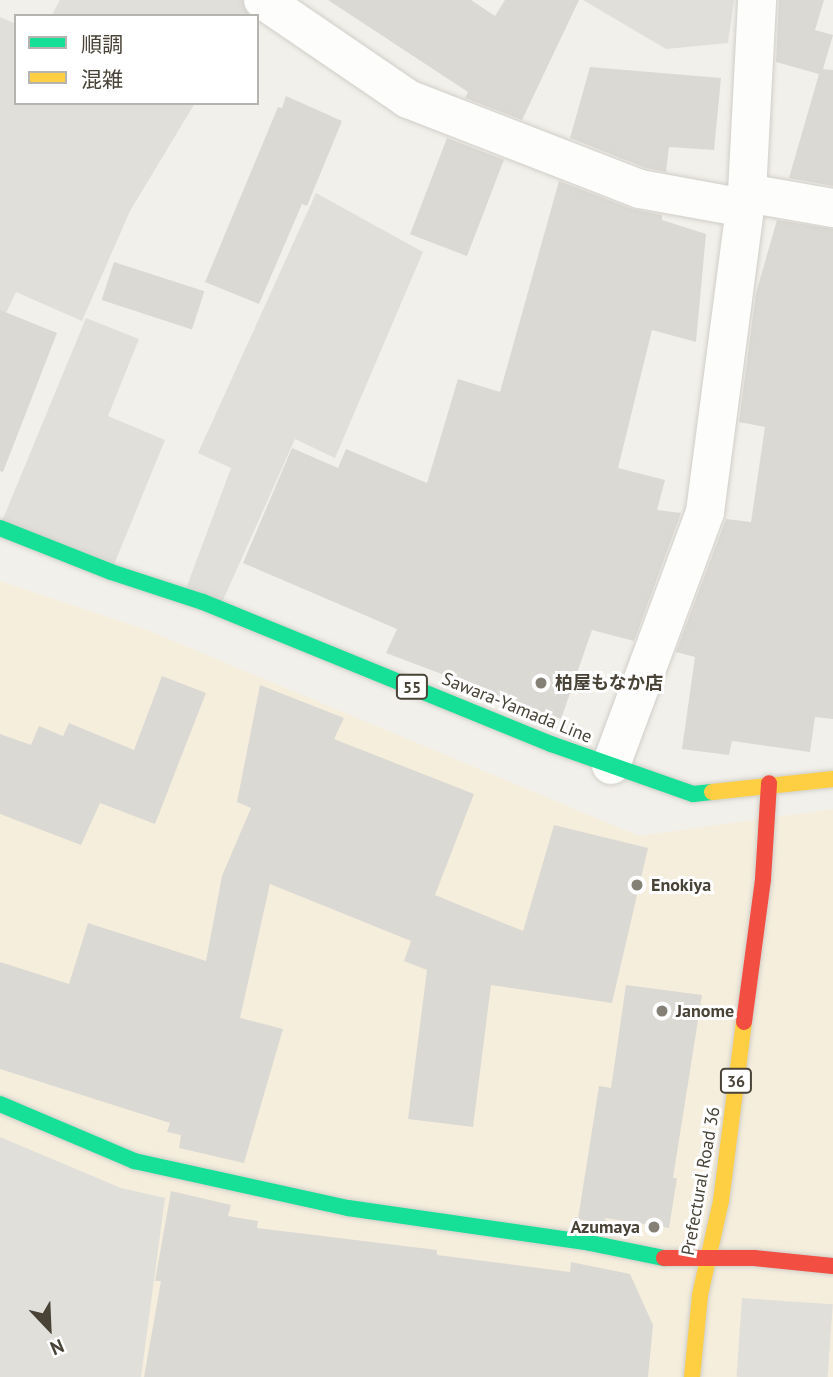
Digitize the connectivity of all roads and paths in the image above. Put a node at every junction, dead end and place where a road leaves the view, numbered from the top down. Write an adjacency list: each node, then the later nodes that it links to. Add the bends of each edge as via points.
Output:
1 (262, 0): 3 (street, via 408,99 640,189)
2 (757, 0): 3 (street)
3 (746, 200): 4 (street); 6 (street, via 705,512)
4 (833, 208)
5 (0, 528): 6 (main road, Sawara-Yamada Line / 55, via 203,602)
6 (611, 765): 8 (main road, Sawara-Yamada Line / 55, via 693,794)
7 (833, 779): 8 (main road, Sawara-Yamada Line / 55)
8 (769, 783): 10 (main road, Prefectural Road 36 / 36, via 763,879 720,1201)
9 (0, 1104): 10 (main road, via 134,1161 348,1208 590,1243 658,1258)
10 (707, 1259): 11 (main road, via 754,1258); 12 (main road, Prefectural Road 36 / 36)
11 (833, 1266)
12 (692, 1377)

